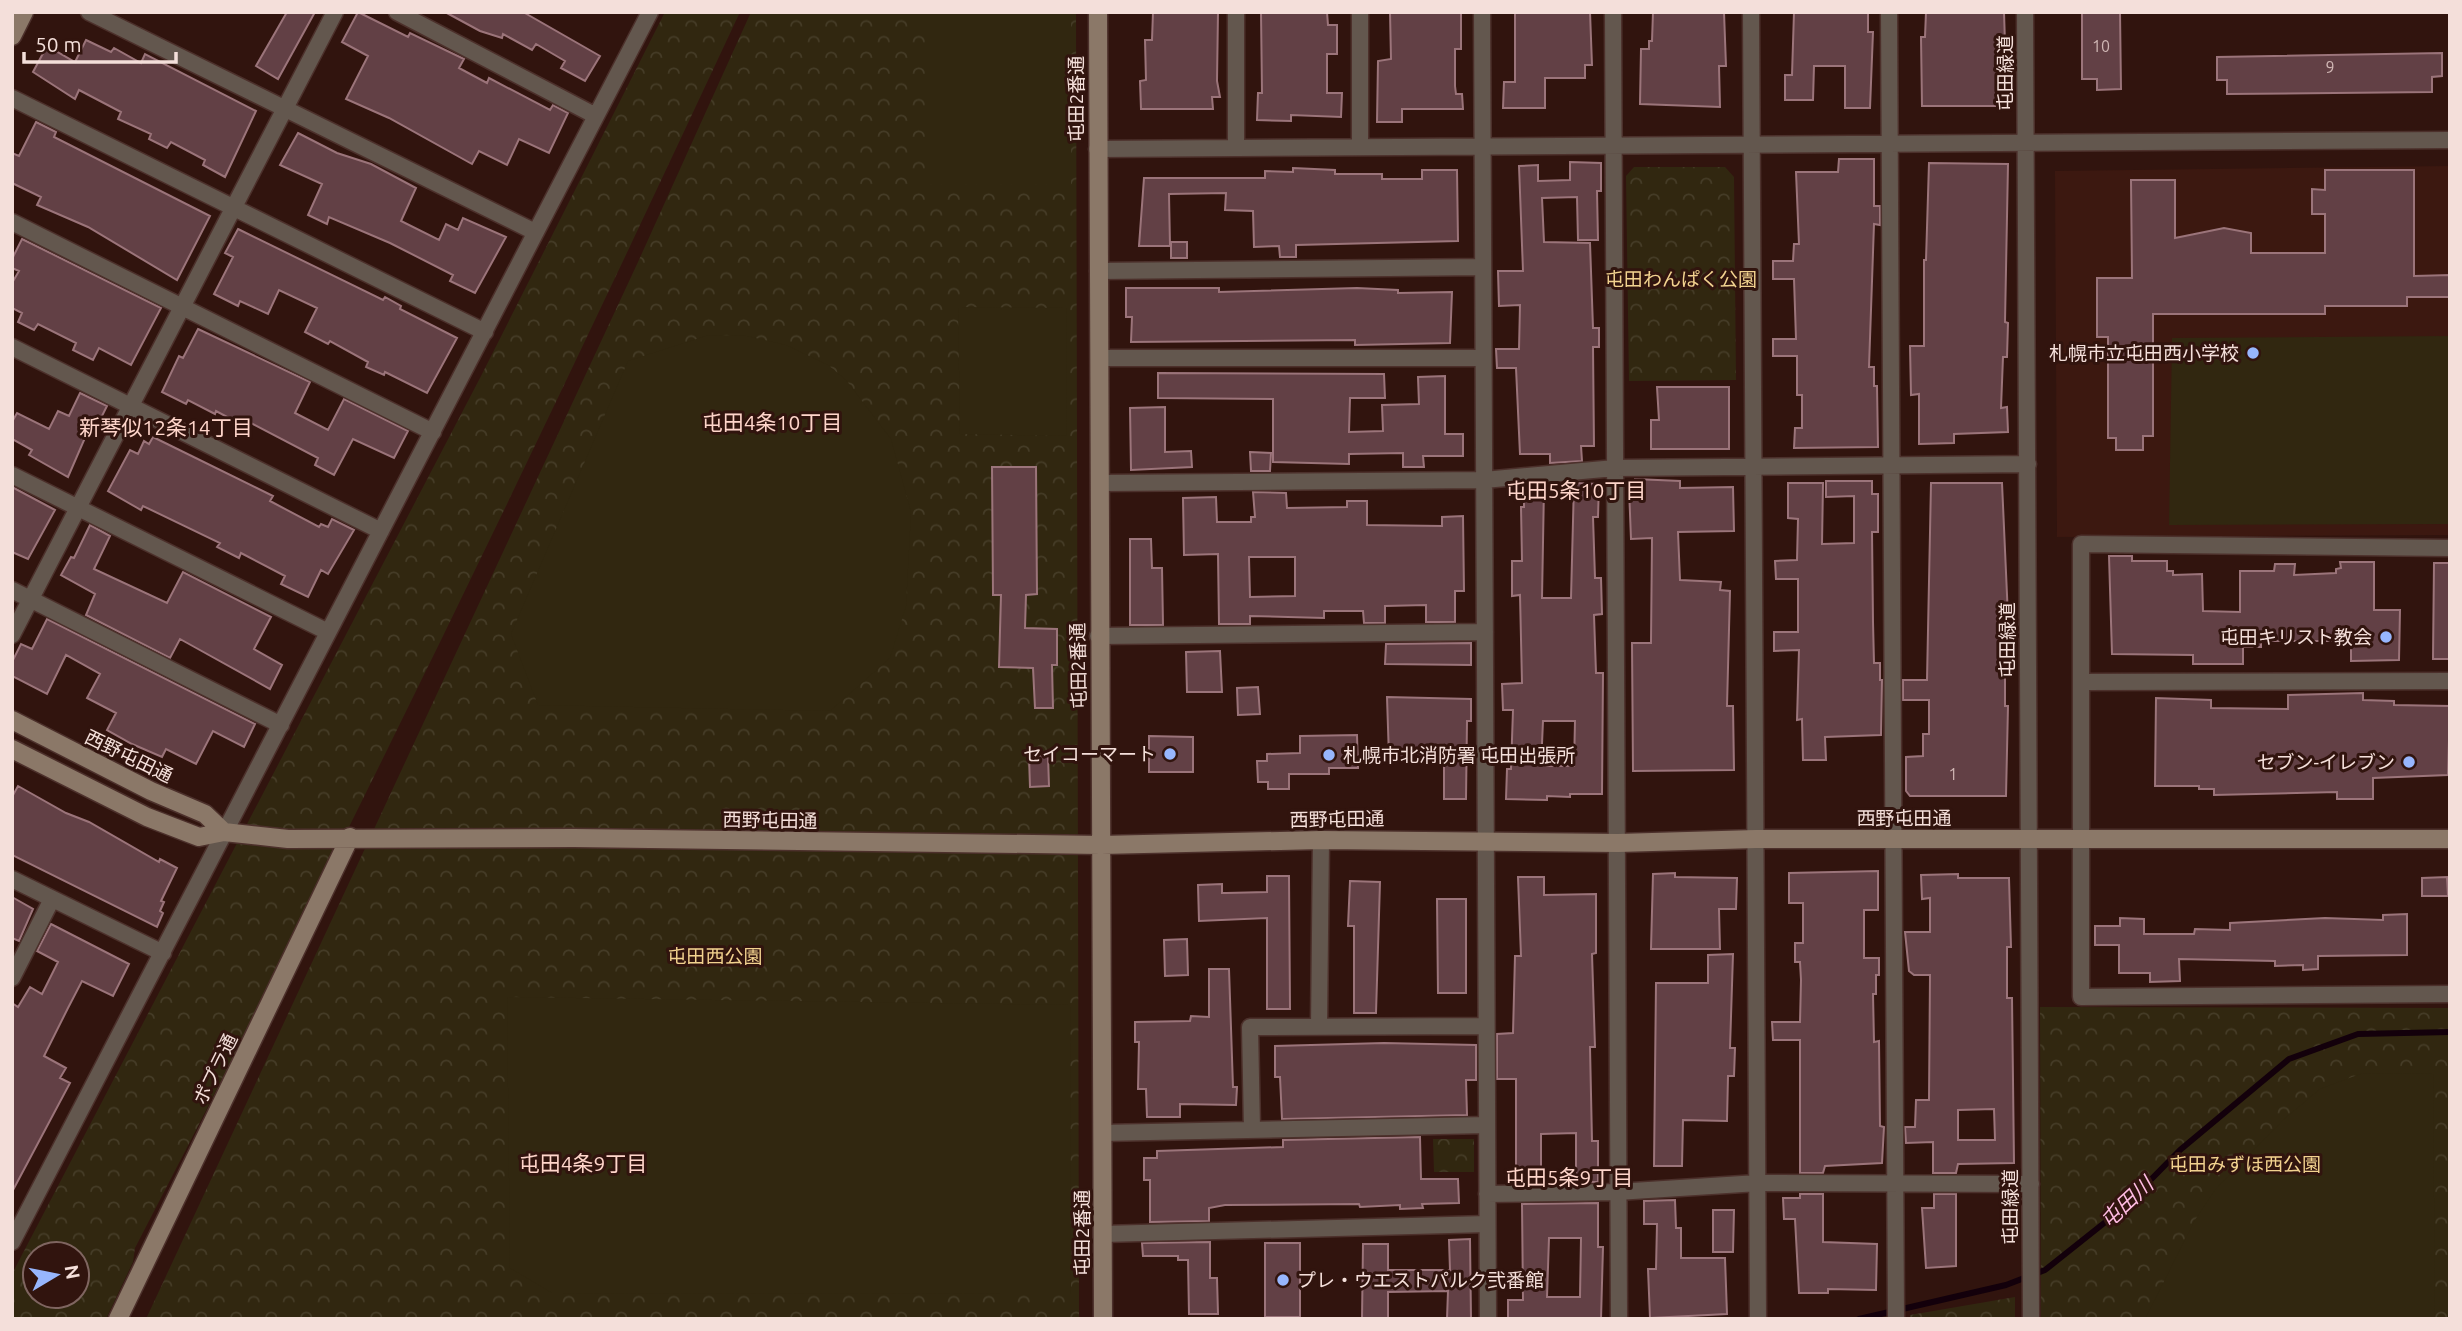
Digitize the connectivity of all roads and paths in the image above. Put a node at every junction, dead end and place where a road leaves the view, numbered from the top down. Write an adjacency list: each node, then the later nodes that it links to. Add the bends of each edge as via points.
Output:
1 (24, 12): 14 (street)
2 (89, 12): 16 (street)
3 (335, 12): 16 (street)
4 (397, 12): 17 (street)
5 (650, 12): 17 (street)
6 (1098, 12): 26 (street, 屯田2番通)
7 (1236, 12): 25 (street)
8 (1360, 12): 23 (street)
9 (1482, 12): 20 (street)
10 (1613, 12): 21 (street)
11 (1751, 12): 24 (street)
12 (1889, 12): 22 (street)
13 (2025, 12): 19 (street, 屯田緑道)
14 (12, 36)
15 (12, 98): 27 (street)
16 (285, 109): 27 (street); 29 (street)
17 (596, 116): 29 (street)
18 (2450, 141): 19 (street)
19 (2026, 144): 22 (street); 40 (street, 屯田緑道)
20 (1482, 145): 21 (street); 23 (street); 30 (street)
21 (1614, 145): 24 (street); 42 (street)
22 (1889, 145): 24 (street); 39 (street)
23 (1360, 146): 25 (street)
24 (1752, 146): 41 (street)
25 (1236, 147): 26 (street)
26 (1097, 149): 31 (street, 屯田2番通)
27 (234, 208): 32 (street); 33 (street)
28 (12, 222): 32 (street)
29 (535, 232): 33 (street)
30 (1483, 267): 31 (street); 36 (street)
31 (1098, 271): 35 (street, 屯田2番通)
32 (183, 307): 37 (street); 38 (street)
33 (485, 332): 38 (street)
34 (12, 347): 37 (street)
35 (1100, 358): 36 (street); 45 (street, 屯田2番通)
36 (1483, 358): 44 (street)
37 (130, 405): 46 (street); 47 (street)
38 (433, 432): 47 (street)
39 (1891, 464): 40 (street); 41 (street); 64 (street)
40 (2028, 464): 65 (street, 屯田緑道)
41 (1754, 466): 42 (street); 63 (street)
42 (1615, 468): 44 (street); 69 (street)
43 (12, 475): 46 (street)
44 (1484, 480): 45 (street); 52 (street)
45 (1101, 483): 54 (street, 屯田2番通)
46 (79, 508): 50 (street); 51 (street)
47 (381, 531): 51 (street)
48 (2450, 548): 56 (street, via 2081,544)
49 (12, 590): 50 (street)
50 (31, 599): 53 (street); 58 (street)
51 (328, 632): 58 (street)
52 (1485, 632): 54 (street); 62 (street)
53 (12, 635)
54 (1098, 636): 70 (street, 屯田2番通)
55 (2450, 681): 56 (street)
56 (2081, 682): 66 (street)
57 (12, 720): 60 (street, 西野屯田通, via 205,814)
58 (281, 725): 60 (street)
59 (12, 749): 60 (street, 西野屯田通, via 148,817 200,837)
60 (224, 832): 61 (street, 西野屯田通, via 288,839); 73 (street)
61 (350, 837): 70 (street, 西野屯田通); 90 (street, ポプラ通)
62 (1485, 839): 68 (street, 西野屯田通); 69 (street, 西野屯田通); 76 (street)
63 (1756, 839): 64 (street, 西野屯田通); 69 (street, 西野屯田通); 81 (street)
64 (1892, 839): 65 (street, 西野屯田通); 82 (street)
65 (2028, 839): 66 (street, 西野屯田通); 83 (street, 屯田緑道)
66 (2083, 839): 67 (street, 西野屯田通); 75 (street, via 2081,997)
67 (2450, 839)
68 (1321, 840): 70 (street, 西野屯田通); 77 (street)
69 (1618, 843): 84 (street)
70 (1101, 845): 80 (street, 屯田2番通)
71 (12, 879): 72 (street)
72 (52, 899): 73 (street); 74 (street)
73 (163, 953): 88 (street)
74 (12, 978)
75 (2450, 993)
76 (1486, 1026): 77 (street); 78 (street)
77 (1319, 1027): 79 (street, via 1250,1027)
78 (1487, 1125): 79 (street); 85 (street)
79 (1252, 1129): 80 (street)
80 (1102, 1133): 87 (street, 屯田2番通)
81 (1758, 1183): 82 (street); 84 (street); 89 (street)
82 (1895, 1184): 83 (street); 94 (street)
83 (2031, 1184): 95 (street, 屯田緑道)
84 (1617, 1192): 85 (street); 93 (street)
85 (1487, 1194): 86 (street)
86 (1487, 1224): 87 (street); 92 (street)
87 (1103, 1234): 91 (street, 屯田2番通)
88 (12, 1242)
89 (1758, 1316)
90 (118, 1319)
91 (1103, 1319)
92 (1488, 1319)
93 (1619, 1319)
94 (1896, 1319)
95 (2031, 1319)

